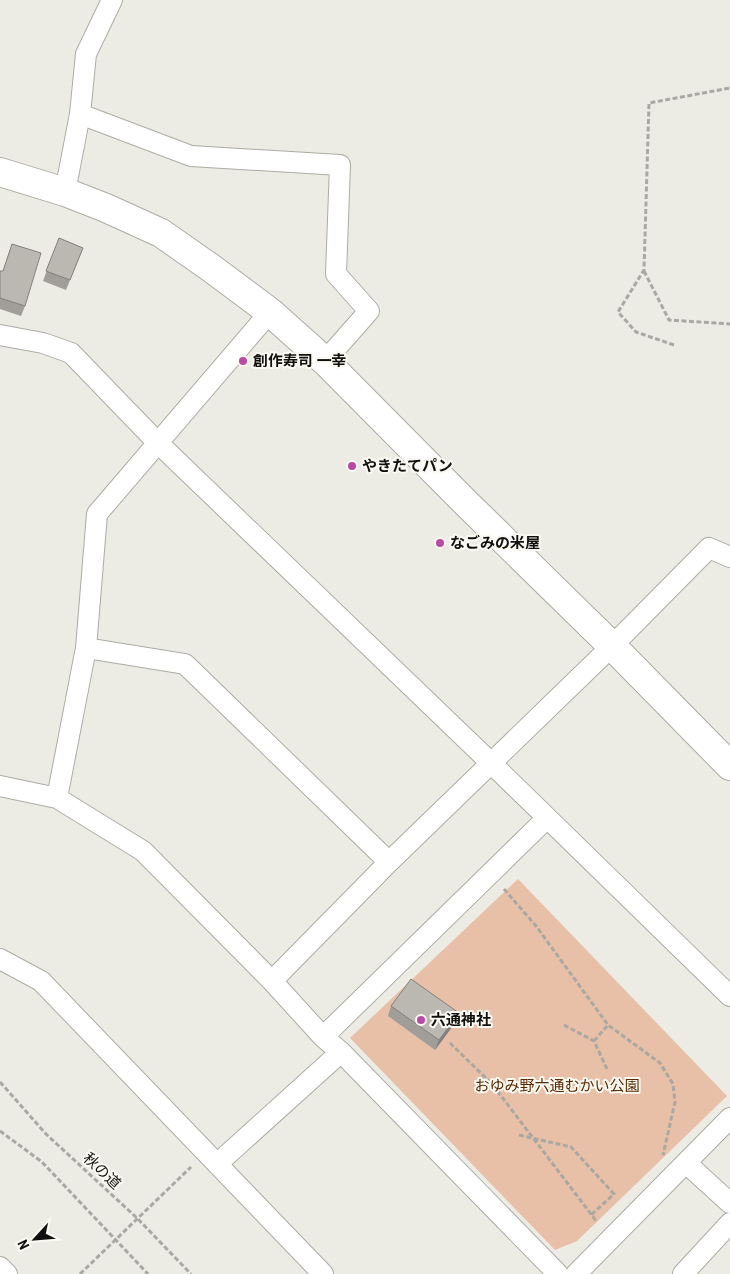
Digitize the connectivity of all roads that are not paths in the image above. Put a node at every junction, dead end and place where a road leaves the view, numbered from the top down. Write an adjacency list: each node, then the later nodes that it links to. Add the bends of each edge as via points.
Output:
1 (112, 0): 2 (street, via 86,54)
2 (80, 114): 4 (street); 7 (street, via 191,156 340,165 336,274 368,311)
3 (0, 172): 4 (street)
4 (65, 192): 5 (street, via 161,233)
5 (270, 312): 7 (street); 8 (street)
6 (0, 335): 8 (street, via 43,343 71,353)
7 (325, 361): 10 (street)
8 (157, 442): 11 (street, via 97,514); 12 (street)
9 (730, 557): 10 (street, via 709,548)
10 (612, 646): 12 (street); 13 (street)
11 (86, 648): 15 (street); 17 (street, via 185,664)
12 (491, 763): 16 (street); 17 (street)
13 (730, 766)
14 (0, 786): 15 (street)
15 (57, 798): 19 (street, via 143,851)
16 (547, 818): 20 (street); 21 (street)
17 (389, 862): 19 (street)
18 (0, 959): 24 (street, via 42,981)
19 (272, 981): 21 (street)
20 (730, 996)
21 (323, 1036): 22 (street)
22 (341, 1052): 24 (street); 31 (street)
23 (730, 1118): 25 (street)
24 (217, 1164): 30 (street)
25 (681, 1168): 26 (street); 32 (street)
26 (730, 1204)
27 (730, 1223): 33 (street)
28 (0, 1267): 29 (street)
29 (7, 1274)
30 (323, 1274)
31 (558, 1274)
32 (576, 1274)
33 (683, 1274)

